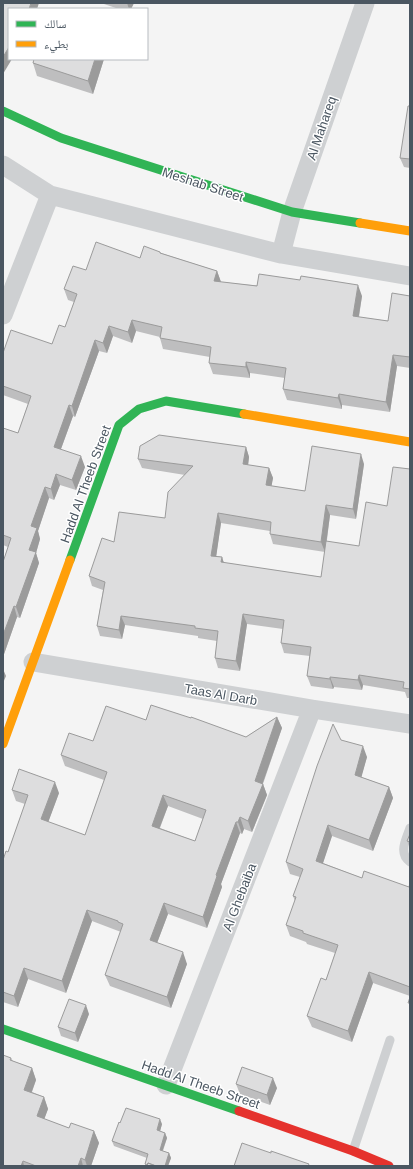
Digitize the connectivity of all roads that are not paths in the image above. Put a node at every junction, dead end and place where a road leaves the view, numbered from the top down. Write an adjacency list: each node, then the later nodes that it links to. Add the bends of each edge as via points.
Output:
1 (365, 3): 5 (street, Al Mahareq)
2 (3, 111): 5 (street, Meshab Street, via 61,138)
3 (3, 165): 4 (street)
4 (50, 195): 7 (street); 9 (street)
5 (292, 212): 6 (street, Meshab Street); 7 (street, Al Mahareq)
6 (410, 231)
7 (281, 254): 8 (street)
8 (410, 276)
9 (3, 315)
10 (410, 442): 11 (street, Hadd Al Theeb Street, via 166,401 139,409 119,425)
11 (33, 662): 12 (street, Taas Al Darb); 14 (street, Hadd Al Theeb Street)
12 (312, 709): 13 (street, Taas Al Darb); 19 (street, Al Ghebaiba)
13 (410, 724)
14 (3, 744)
15 (410, 828): 16 (lane, via 403,846 403,852)
16 (410, 862)
17 (3, 1029): 19 (street, Hadd Al Theeb Street)
18 (390, 1040): 20 (lane)
19 (166, 1086): 20 (street, Hadd Al Theeb Street)
20 (353, 1151): 21 (street, Hadd Al Theeb Street)
21 (389, 1166)

